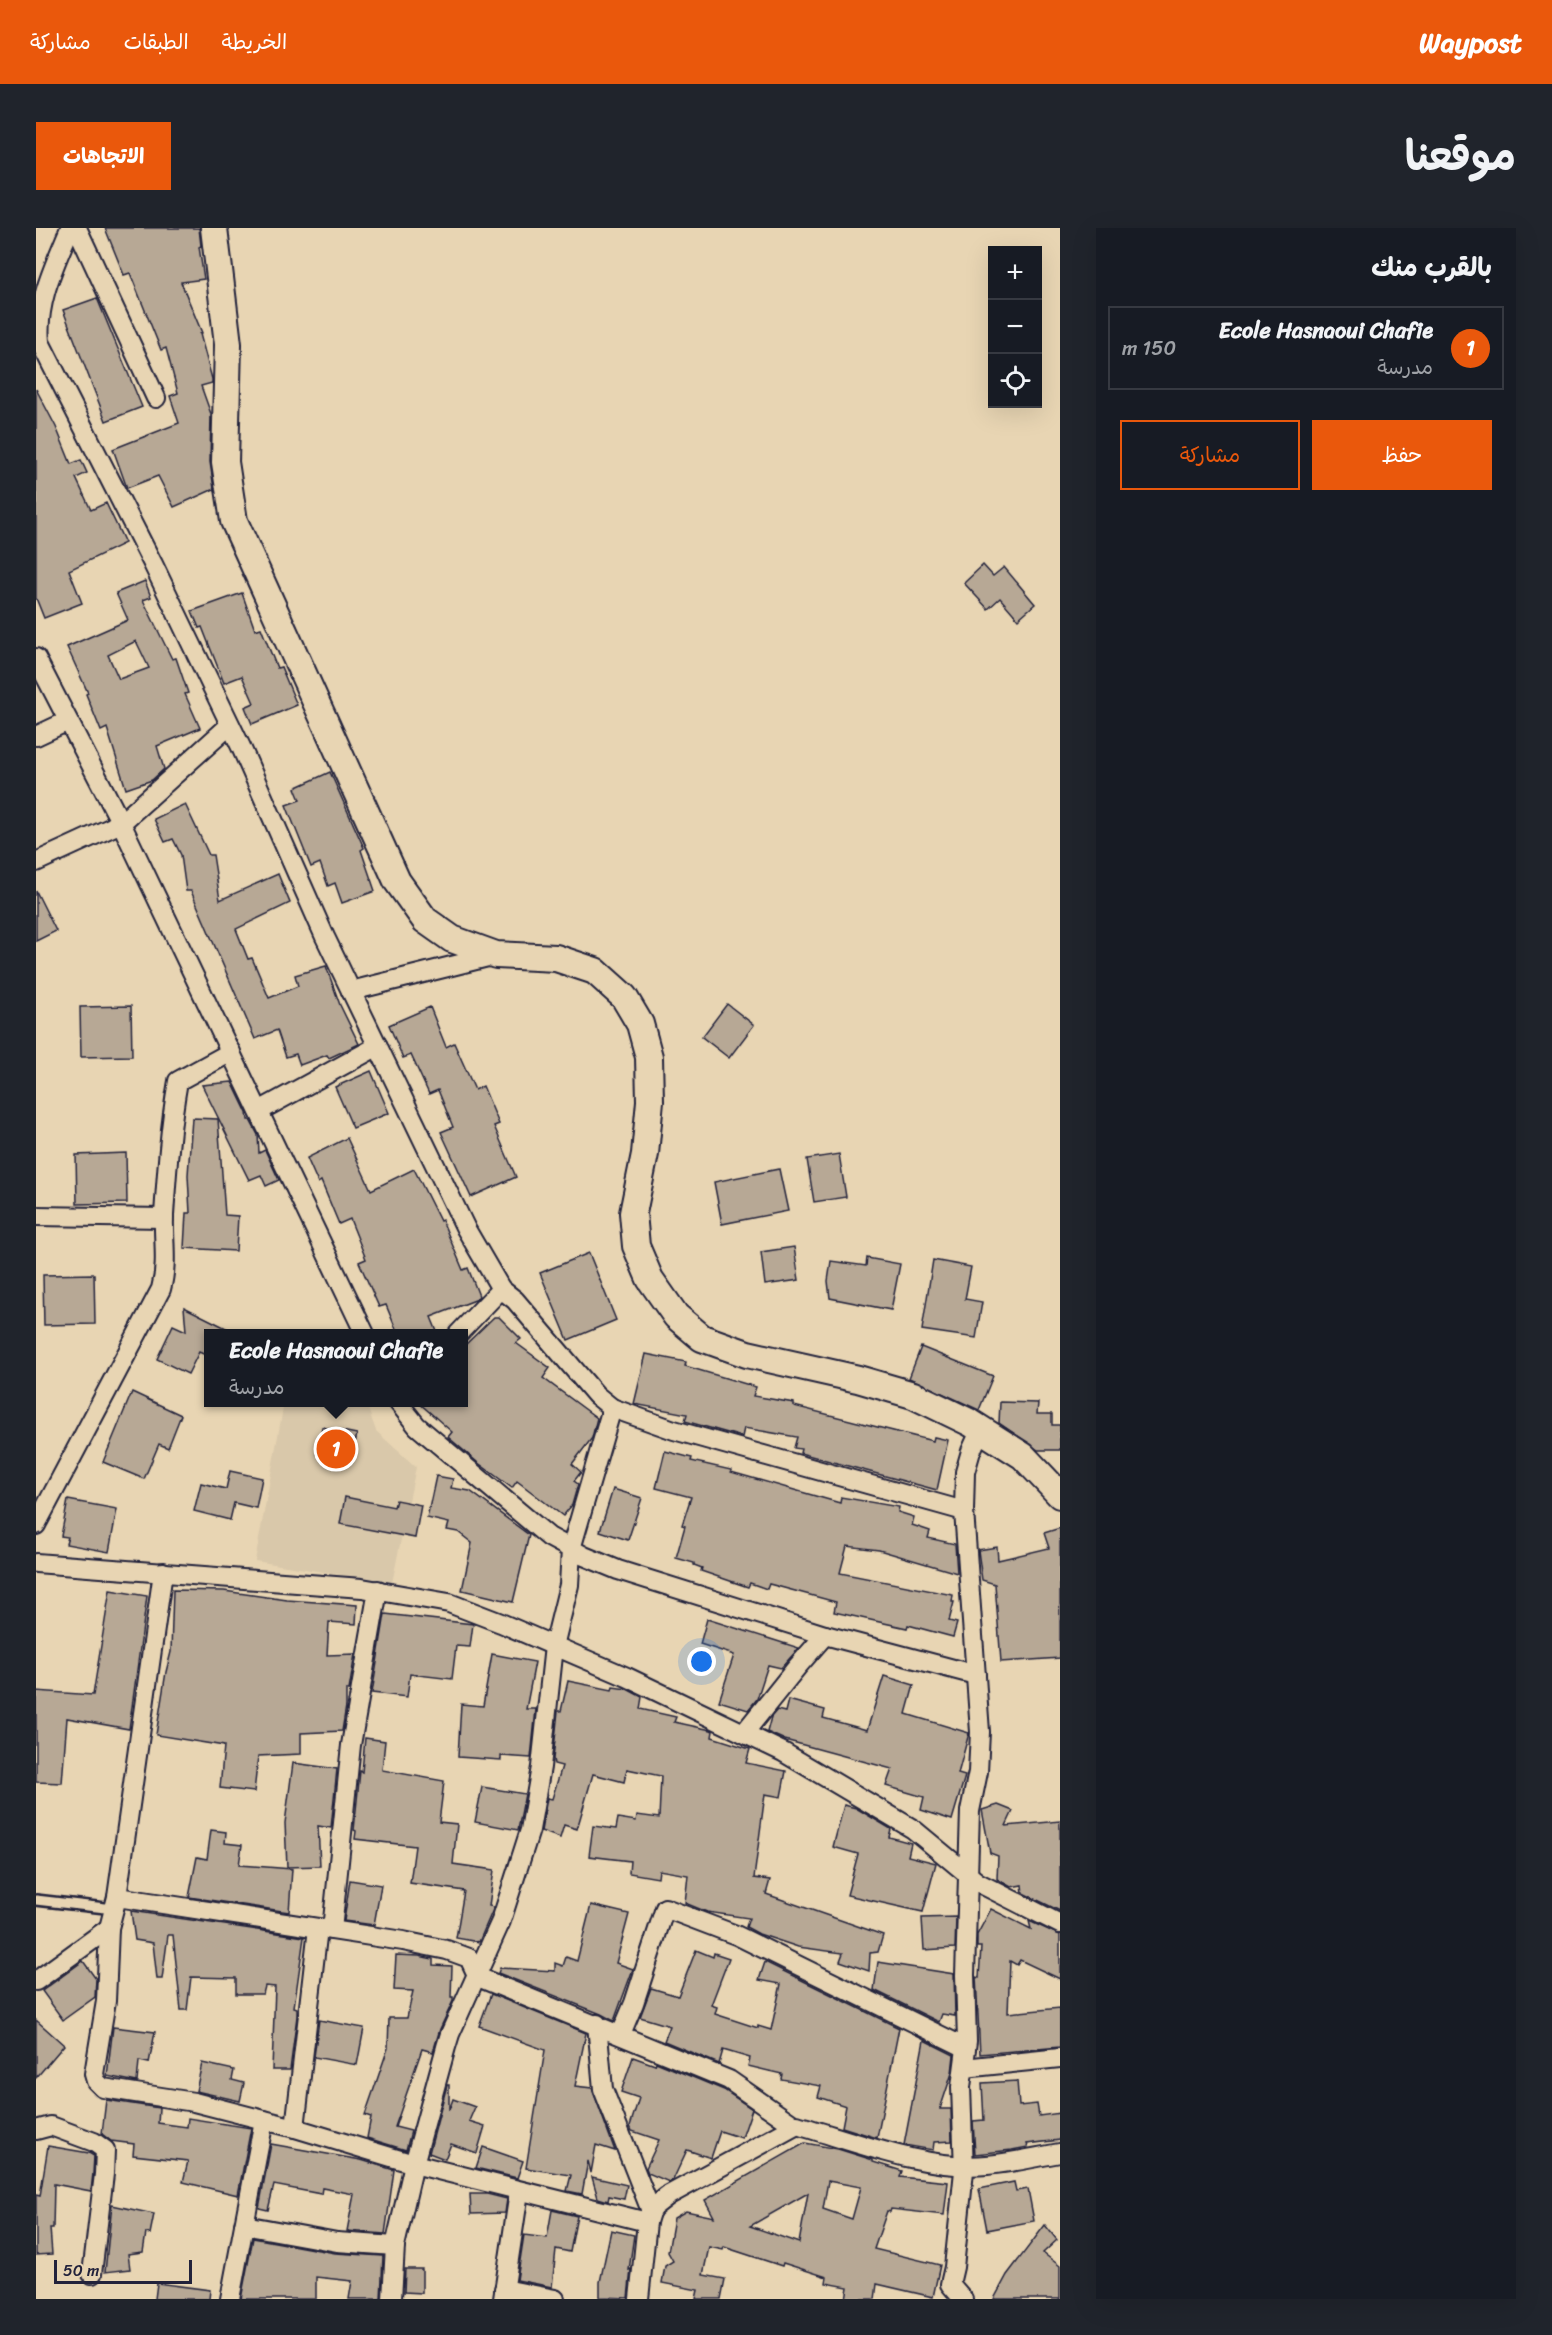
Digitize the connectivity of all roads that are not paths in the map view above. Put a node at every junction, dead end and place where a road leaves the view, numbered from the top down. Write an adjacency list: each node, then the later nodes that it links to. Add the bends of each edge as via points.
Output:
1 (70, 228): 4 (street, via 43,294 37,323)
2 (77, 228): 5 (street)
3 (214, 228): 12 (street, via 228,344 225,462 234,521 397,881 425,920 452,939)
4 (38, 343): 8 (street, via 153,564)
5 (156, 398)
6 (36, 658): 7 (street)
7 (68, 721): 9 (street); 10 (street)
8 (230, 725): 10 (street); 13 (street)
9 (36, 736)
10 (121, 823): 11 (street); 15 (street)
11 (36, 862)
12 (496, 955): 13 (street); 24 (street, via 556,958 595,971 624,997 640,1024 649,1057 650,1101 645,1154 633,1213 636,1246 650,1279 676,1316 702,1338 747,1354 913,1395)
13 (351, 991): 14 (street)
14 (378, 1046): 16 (street); 19 (street, via 466,1230)
15 (231, 1052): 16 (street); 18 (street, via 178,1081)
16 (259, 1111): 20 (street)
17 (36, 1216): 18 (street)
18 (164, 1218): 27 (street, via 166,1272 161,1289)
19 (501, 1289): 21 (street); 23 (street)
20 (363, 1329)
21 (463, 1329)
22 (402, 1407): 28 (street, via 426,1434 549,1537)
23 (612, 1408): 26 (street, via 674,1431); 28 (street)
24 (981, 1429): 25 (street, via 1023,1456); 26 (street, via 965,1473)
25 (1060, 1495)
26 (964, 1511): 34 (street)
27 (36, 1526)
28 (572, 1549): 32 (street, via 618,1570); 33 (street, via 569,1586)
29 (36, 1563): 30 (street)
30 (162, 1572): 31 (street); 38 (street)
31 (378, 1590): 33 (street, via 449,1603); 41 (street)
32 (825, 1635): 34 (street); 35 (street)
33 (554, 1646): 35 (street); 42 (street, via 530,1830 501,1921)
34 (976, 1675): 36 (street, via 980,1732 978,1772 970,1811)
35 (744, 1733): 36 (street, via 913,1829)
36 (969, 1875): 39 (street); 46 (street)
37 (36, 1900): 38 (lane)
38 (116, 1903): 40 (street); 41 (street)
39 (1060, 1924)
40 (110, 1928): 43 (street); 49 (street, via 96,2081 103,2088 194,2102)
41 (325, 1929): 42 (street, via 447,1950 469,1958); 51 (street)
42 (478, 1977): 44 (street); 54 (street, via 450,2034)
43 (36, 1981)
44 (597, 2024): 45 (street); 57 (street, via 603,2089)
45 (621, 2034): 46 (street, via 665,1908 736,1935); 50 (street, via 729,2080)
46 (966, 2048): 48 (street)
47 (1060, 2058): 48 (street)
48 (964, 2068): 55 (street)
49 (264, 2120): 51 (street); 58 (street)
50 (795, 2126): 55 (street, via 906,2156); 57 (street, via 669,2195)
51 (295, 2128): 54 (street)
52 (36, 2130): 60 (street, via 51,2126 105,2150)
53 (1060, 2153): 55 (street)
54 (414, 2164): 56 (street); 59 (street)
55 (964, 2165): 66 (street, via 950,2284)
56 (519, 2192): 57 (street); 61 (street)
57 (649, 2216): 65 (street)
58 (244, 2225): 59 (street, via 337,2242); 62 (street)
59 (395, 2246): 63 (street)
60 (92, 2274)
61 (504, 2294): 64 (street)
62 (230, 2299)
63 (392, 2299)
64 (555, 2299)
65 (639, 2299)
66 (963, 2299)

